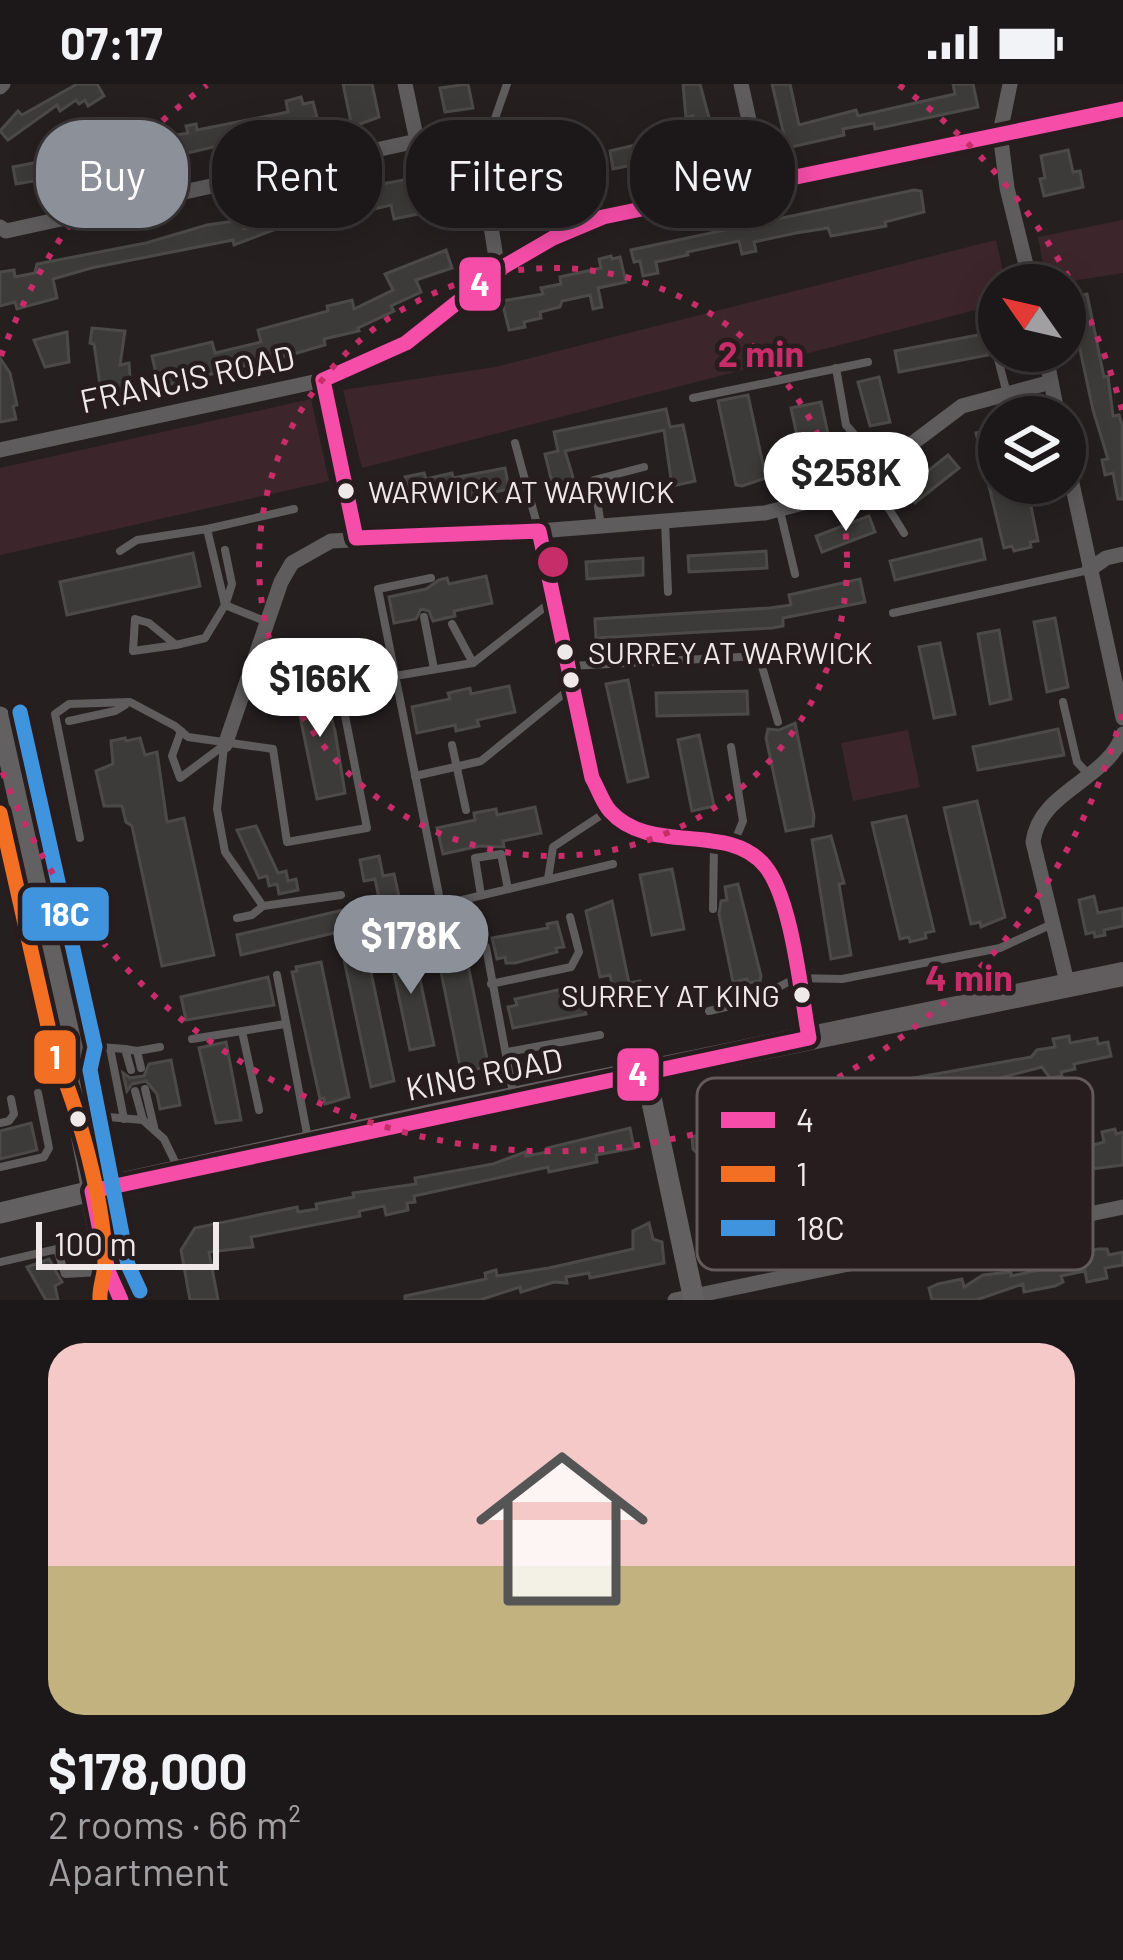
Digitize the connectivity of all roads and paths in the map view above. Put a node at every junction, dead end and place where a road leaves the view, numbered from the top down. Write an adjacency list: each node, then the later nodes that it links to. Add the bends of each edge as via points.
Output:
1 (405, 84): 6 (street)
2 (507, 84): 7 (lane)
3 (741, 84): 8 (street)
4 (1010, 84): 9 (street)
5 (1123, 109): 9 (street, FRANCIS ROAD)
6 (413, 120)
7 (494, 120)
8 (749, 120)
9 (1000, 134): 11 (street, FRANCIS ROAD); 15 (street)
10 (406, 142): 14 (street)
11 (795, 176)
12 (630, 211): 16 (street, FRANCIS ROAD, via 553,238)
13 (489, 228): 16 (street)
14 (3, 229)
15 (1026, 264)
16 (498, 270): 21 (street, FRANCIS ROAD, via 406,343)
17 (868, 362): 18 (lane)
18 (836, 368): 25 (lane); 29 (lane, via 846,425)
19 (1001, 372): 23 (lane)
20 (1050, 372): 22 (street)
21 (323, 380): 27 (street, FRANCIS ROAD); 38 (street)
22 (1052, 382): 23 (street); 24 (street)
23 (1007, 394): 29 (street, via 962,406)
24 (1054, 396)
25 (693, 398)
26 (514, 443): 36 (lane)
27 (0, 450)
28 (644, 467): 34 (lane, via 595,480)
29 (875, 471): 32 (street, via 849,490); 37 (lane)
30 (1075, 504): 42 (street)
31 (294, 508): 35 (lane)
32 (780, 509): 33 (street); 43 (lane)
33 (665, 521): 34 (street); 45 (lane)
34 (602, 526): 36 (street)
35 (207, 529): 39 (lane); 47 (lane)
36 (539, 531): 38 (street); 46 (street)
37 (904, 533)
38 (356, 538): 50 (street, via 331,541 292,563)
39 (120, 550)
40 (224, 550): 47 (lane, via 232,584)
41 (1123, 554): 42 (street)
42 (1088, 569): 48 (lane); 62 (street)
43 (795, 574)
44 (431, 578): 56 (lane, via 378,590)
45 (668, 592)
46 (555, 598): 53 (lane); 54 (street)
47 (225, 605): 50 (lane); 52 (lane, via 205,638)
48 (893, 613)
49 (424, 617): 55 (lane)
50 (269, 623): 67 (street)
51 (452, 624): 53 (lane)
52 (176, 645): 52 (lane, via 134,651 135,620 149,622)
53 (473, 663): 55 (lane)
54 (569, 666): 57 (street); 64 (lane, via 759,656)
55 (434, 669): 56 (lane)
56 (394, 676): 72 (lane)
57 (573, 686): 70 (lane, via 481,761); 74 (street, via 592,778)
58 (340, 690): 67 (lane, via 367,828 286,842 273,749)
59 (130, 702): 63 (lane); 65 (lane); 75 (lane, via 69,704 55,714)
60 (1063, 702): 71 (lane, via 1077,762)
61 (0, 717): 101 (main road)
62 (1123, 718)
63 (70, 721)
64 (778, 722)
65 (181, 731): 67 (lane); 67 (lane, via 172,756 180,778)
66 (1123, 734): 71 (street)
67 (225, 745): 83 (lane, via 217,809 225,852)
68 (452, 745): 70 (lane)
69 (731, 748): 77 (lane, via 743,821)
70 (456, 769): 72 (lane); 73 (lane)
71 (1088, 774): 87 (street, via 1035,825)
72 (415, 776): 82 (lane, via 441,905)
73 (466, 810)
74 (610, 810): 76 (street, via 636,832); 79 (lane, via 553,847)
75 (80, 838)
76 (714, 845): 77 (street); 84 (lane)
77 (733, 846): 91 (street, via 766,867 779,892)
78 (613, 864): 79 (lane)
79 (548, 879): 80 (lane)
80 (508, 889): 82 (lane); 82 (lane, via 502,854 475,859)
81 (340, 895): 83 (lane)
82 (481, 896)
83 (263, 906): 86 (lane)
84 (712, 909)
85 (570, 917): 92 (lane, via 579,952 571,967)
86 (237, 918)
87 (1052, 924): 91 (lane, via 985,951 842,979); 93 (street)
88 (486, 946): 92 (lane)
89 (1123, 974): 93 (main road, KING ROAD)
90 (278, 975): 95 (lane)
91 (796, 977): 94 (lane, via 752,1001); 98 (street)
92 (491, 984): 105 (lane)
93 (1068, 986): 98 (main road, KING ROAD)
94 (710, 1010)
95 (285, 1024): 96 (lane); 116 (lane)
96 (242, 1031): 99 (lane); 110 (lane)
97 (600, 1035): 105 (lane)
98 (809, 1038): 106 (main road, KING ROAD)
99 (191, 1039)
100 (160, 1047): 104 (lane)
101 (74, 1048): 102 (lane); 111 (main road, via 86,1064); 119 (main road, via 68,1067)
102 (110, 1048): 103 (lane); 112 (lane)
103 (125, 1049): 104 (lane); 104 (lane, via 136,1069)
104 (137, 1051)
105 (506, 1052): 109 (lane)
106 (646, 1074): 109 (main road, KING ROAD); 126 (main road)
107 (38, 1093): 117 (lane, via 49,1148 44,1157)
108 (11, 1100): 114 (lane, via 14,1114)
109 (514, 1100): 116 (main road, KING ROAD)
110 (259, 1110)
111 (97, 1116): 112 (lane); 119 (main road)
112 (124, 1119): 113 (lane)
113 (143, 1120): 115 (lane); 115 (lane, via 140,1090)
114 (0, 1123)
115 (154, 1128): 118 (lane)
116 (308, 1143): 118 (main road, KING ROAD)
117 (0, 1167)
118 (179, 1172): 119 (main road, KING ROAD)
119 (102, 1189): 121 (main road, KING ROAD); 125 (main road, via 127,1269)
120 (1123, 1207): 122 (street)
121 (0, 1213)
122 (1093, 1213)
123 (0, 1262): 125 (lane, via 57,1249 65,1274)
124 (824, 1270): 126 (street)
125 (116, 1286)
126 (687, 1299)

